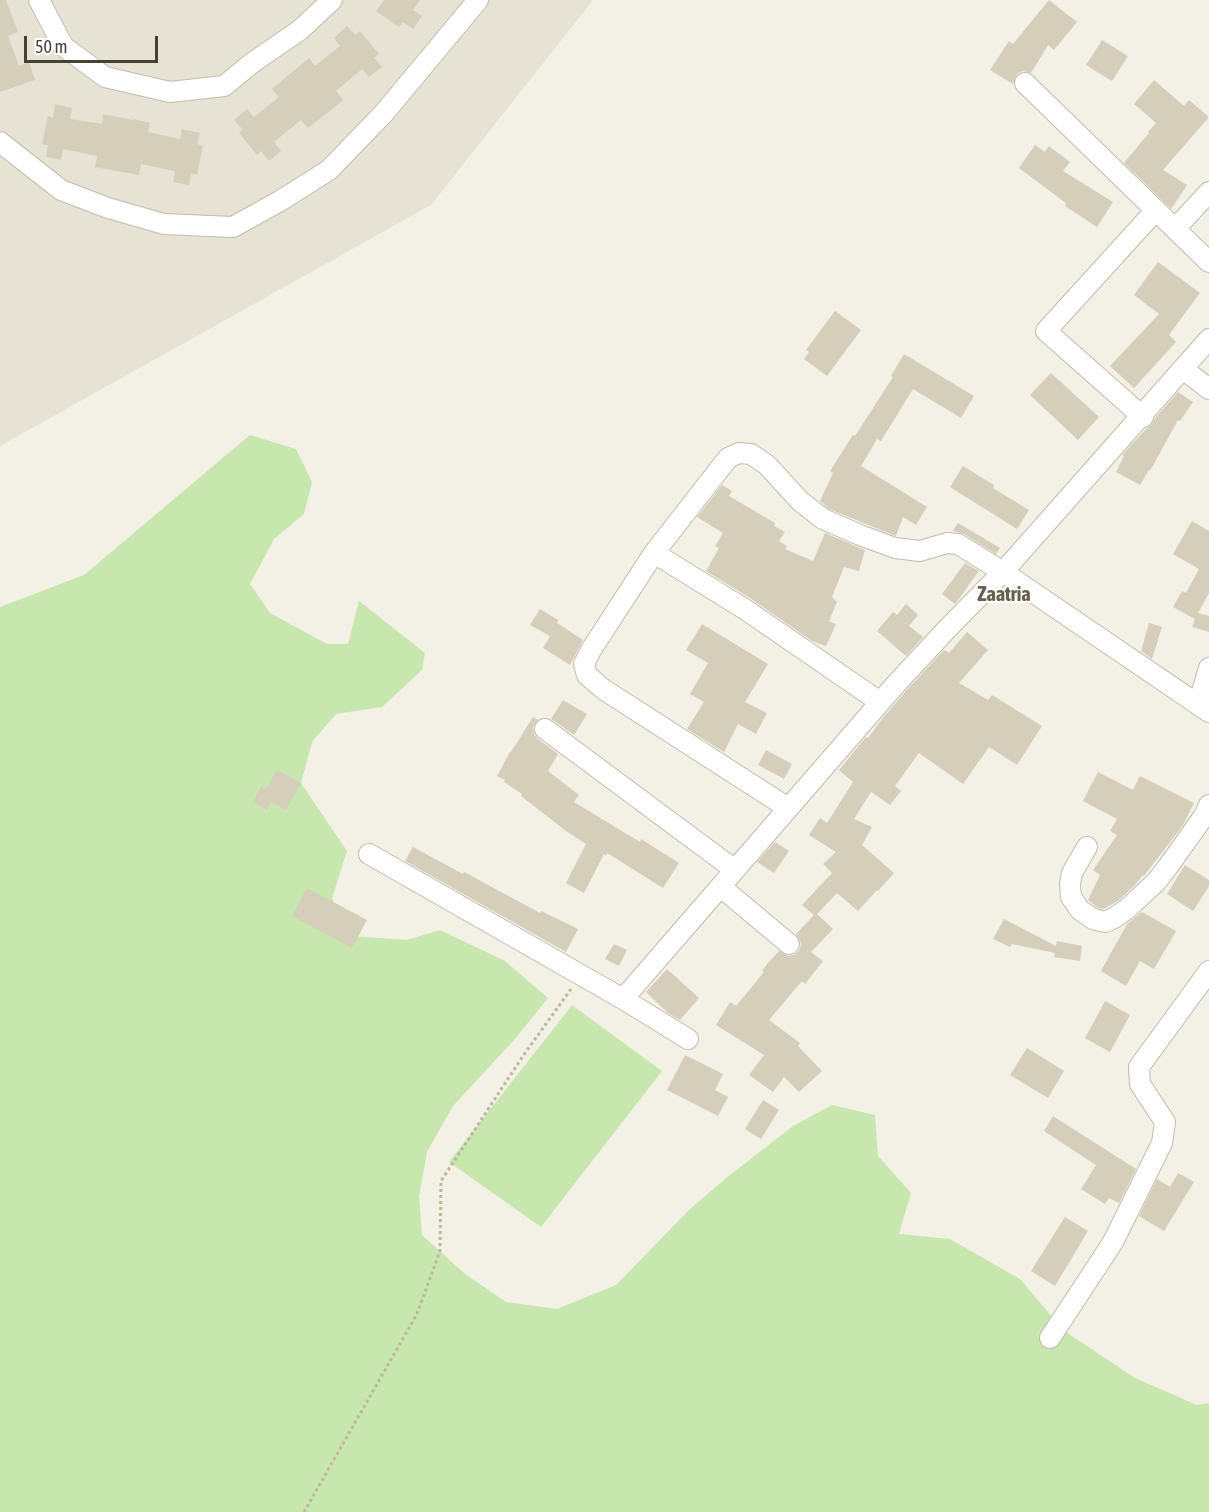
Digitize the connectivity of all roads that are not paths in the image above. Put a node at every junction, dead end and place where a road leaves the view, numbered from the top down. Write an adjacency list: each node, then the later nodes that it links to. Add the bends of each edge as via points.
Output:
1 (39, 0): 2 (street, via 63,46 105,77 170,92 224,86 300,30)
2 (332, 0)
3 (478, 0): 5 (street, via 384,113 329,170 233,227 164,224 108,208 61,190)
4 (1024, 83): 7 (street)
5 (0, 142)
6 (1209, 192): 8 (street)
7 (1156, 210): 8 (street); 13 (street, via 1046,331)
8 (1175, 229): 9 (street)
9 (1209, 262)
10 (1209, 339): 11 (street)
11 (1183, 369): 12 (street); 13 (street)
12 (1209, 389)
13 (1142, 416): 15 (street)
14 (654, 553): 15 (street, via 728,458 739,453 751,454 767,465 800,501 823,519 895,548 920,551 958,544); 17 (street, via 746,610); 21 (street, via 591,650 584,664 587,675)
15 (1003, 572): 17 (street); 18 (street)
16 (1209, 668): 18 (street)
17 (880, 702): 21 (street)
18 (1203, 709)
19 (545, 729): 24 (street)
20 (1209, 805): 22 (street, via 1156,882 1127,909 1105,922 1080,910 1071,897 1072,873)
21 (788, 808): 24 (street)
22 (1087, 847)
23 (369, 854): 28 (street)
24 (735, 870): 25 (street)
25 (721, 888): 26 (street); 28 (street)
26 (789, 944)
27 (1209, 971): 30 (street, via 1139,1067 1140,1084 1165,1122 1162,1143 1113,1242)
28 (623, 999): 29 (street)
29 (688, 1038)
30 (1050, 1338)

